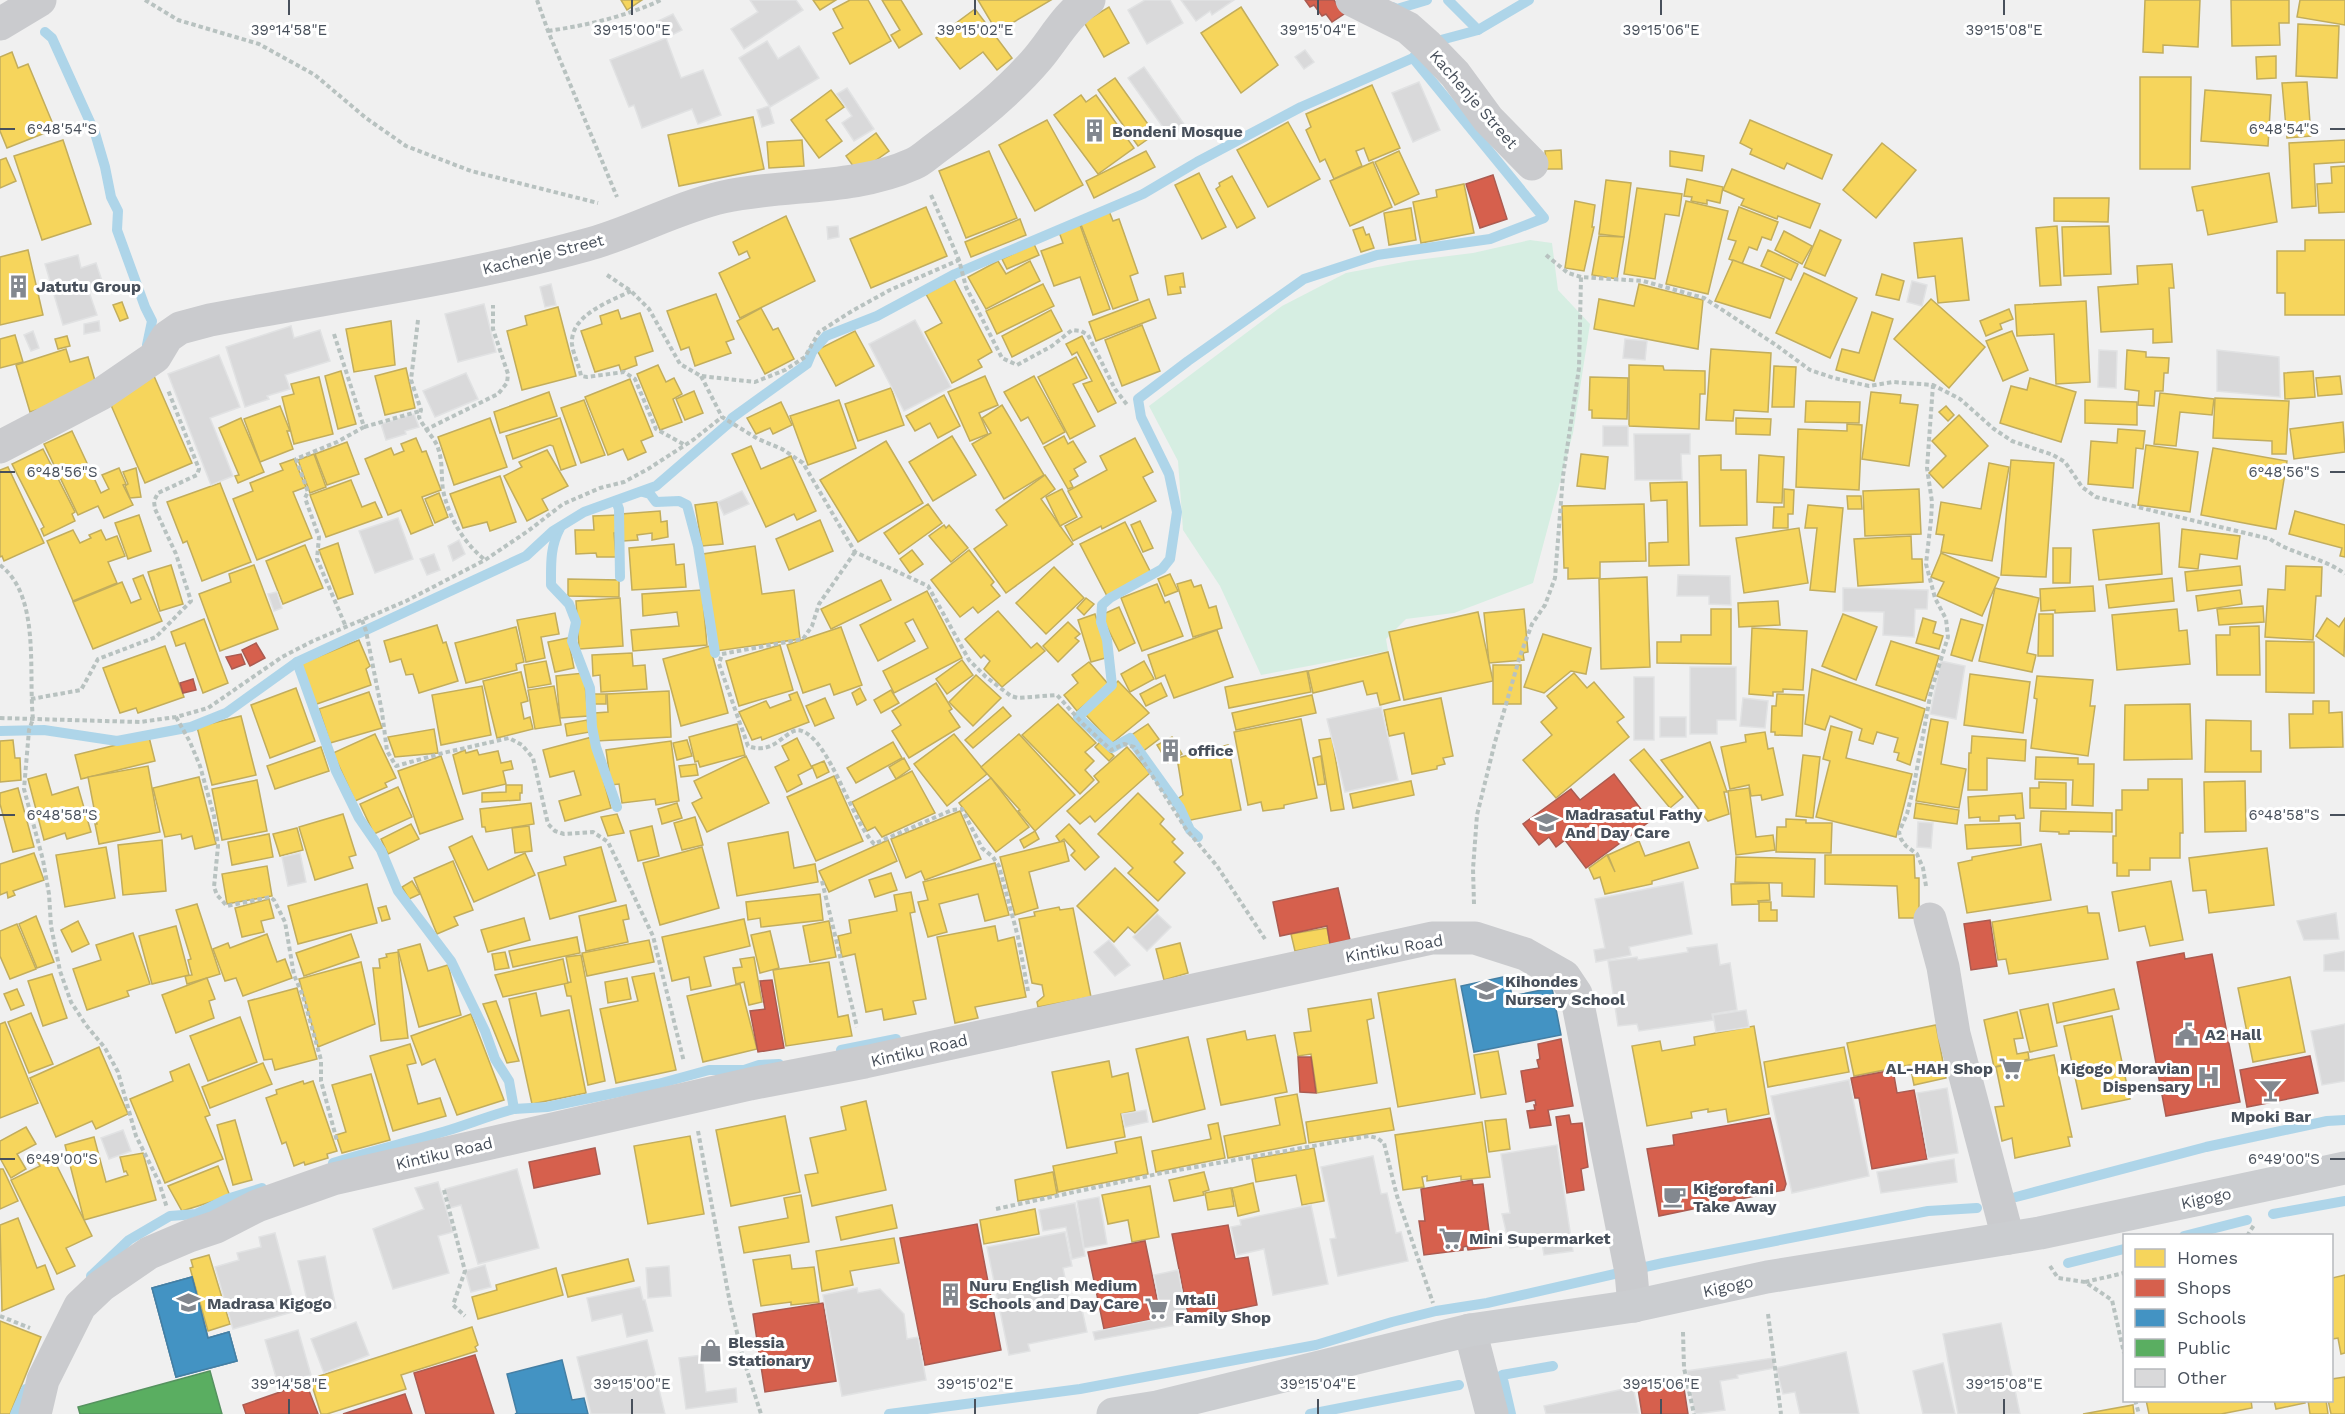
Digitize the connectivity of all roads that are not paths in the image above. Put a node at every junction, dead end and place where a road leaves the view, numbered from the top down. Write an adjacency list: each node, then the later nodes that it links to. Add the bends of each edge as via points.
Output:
1 (40, 0): 4 (street)
2 (1089, 0): 6 (street, Kachenje Street, via 1008,87 915,164 850,183 771,189 627,218 588,245 493,268 180,328 167,337 155,357 101,394)
3 (1352, 0): 5 (street, Kachenje Street, via 1408,28 1426,44 1455,74 1488,119)
4 (0, 24)
5 (1532, 164)
6 (0, 447)
7 (1930, 919): 9 (street, via 1954,1034)
8 (2345, 1168): 9 (main road, Kigogo)
9 (2008, 1238): 10 (main road, Kigogo, via 1767,1277)
10 (1634, 1306): 11 (main road, Kigogo); 13 (street, Kintiku Road, via 1631,1272 1576,994 1564,976 1525,954 1475,938 1432,938 692,1097 333,1179 257,1206 149,1253 100,1286 80,1306 43,1380)
11 (1456, 1334): 12 (main road, Kigogo); 15 (street)
12 (1159, 1410): 14 (main road, Kigogo)
13 (35, 1414)
14 (1113, 1414)
15 (1492, 1414)

